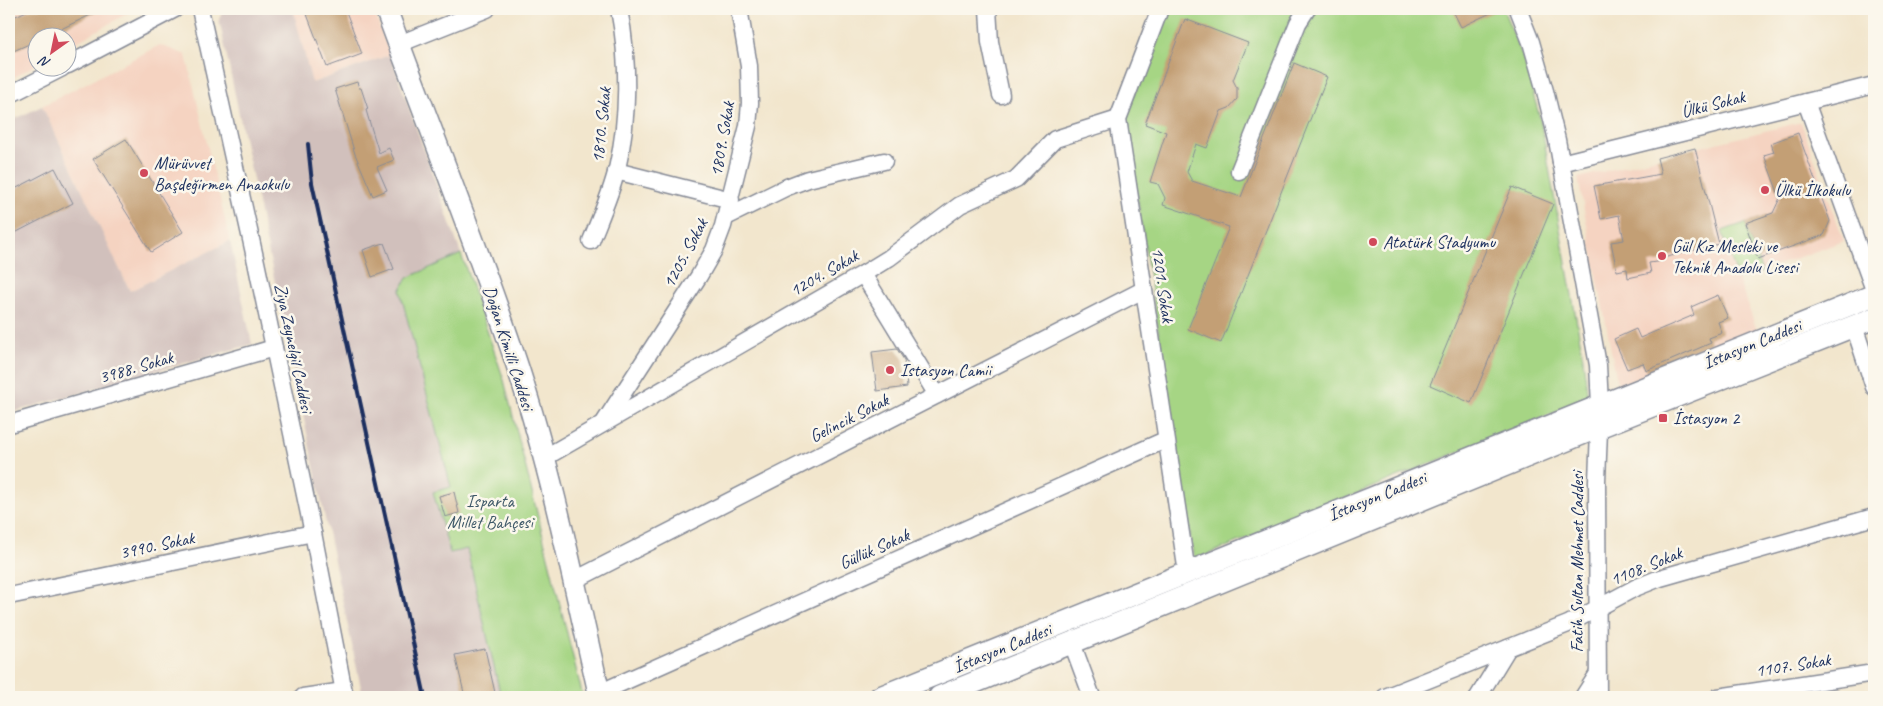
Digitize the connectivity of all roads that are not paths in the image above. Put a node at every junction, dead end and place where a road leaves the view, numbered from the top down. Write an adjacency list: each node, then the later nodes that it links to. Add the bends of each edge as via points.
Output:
1 (200, 9): 32 (street, Ziya Zeynelgil Caddesi)
2 (386, 9): 11 (main road, Doğan Kimilli Caddesi)
3 (487, 9): 11 (street)
4 (619, 9): 21 (street, 1810. Sokak, via 626,76 622,140)
5 (739, 9): 23 (street, 1809. Sokak, via 749,66 750,102 748,126)
6 (988, 9): 16 (street, via 990,42)
7 (1160, 9): 18 (street, 1201. Sokak)
8 (1307, 9): 22 (street, via 1298,23)
9 (1518, 9): 20 (street, Fatih Sultan Mehmet Caddesi, via 1545,91)
10 (171, 10): 12 (street)
11 (399, 44): 40 (main road, Doğan Kimilli Caddesi, via 494,299)
12 (78, 60)
13 (42, 78): 15 (street)
14 (1874, 85): 17 (street, Ülkü Sokak)
15 (9, 95)
16 (1001, 95)
17 (1806, 102): 20 (street, Ülkü Sokak); 28 (street)
18 (1118, 118): 26 (street, 1204. Sokak, via 1055,139 1016,179 954,209); 27 (street, 1201. Sokak)
19 (884, 161): 24 (street, 1205. Sokak, via 808,179)
20 (1561, 163): 35 (street, Fatih Sultan Mehmet Caddesi, via 1596,347)
21 (616, 171): 23 (street); 25 (street, 1810. Sokak)
22 (1239, 171)
23 (731, 200): 24 (street, 1809. Sokak)
24 (726, 217): 36 (street, 1205. Sokak, via 714,250 699,276)
25 (591, 241)
26 (863, 274): 34 (street); 36 (street, 1204. Sokak)
27 (1143, 290): 34 (street, Gelincik Sokak); 39 (street, 1201. Sokak)
28 (1874, 290)
29 (1874, 295): 35 (main road, İstasyon Caddesi)
30 (1874, 318): 31 (main road, İstasyon Caddesi)
31 (1854, 326): 33 (street); 38 (main road, İstasyon Caddesi)
32 (274, 348): 37 (street, 3988. Sokak); 42 (street, Ziya Zeynelgil Caddesi)
33 (1874, 387)
34 (937, 395): 44 (street, Gelincik Sokak)
35 (1600, 405): 38 (street, Fatih Sultan Mehmet Caddesi); 43 (main road, İstasyon Caddesi)
36 (603, 423): 40 (street, 1204. Sokak)
37 (9, 424)
38 (1599, 427): 46 (street, Fatih Sultan Mehmet Caddesi); 47 (main road, İstasyon Caddesi)
39 (1165, 440): 43 (street, 1201. Sokak); 52 (street, Güllük Sokak)
40 (544, 458): 44 (main road, Doğan Kimilli Caddesi)
41 (1874, 517): 46 (street, 1108. Sokak, via 1660,578)
42 (313, 533): 45 (street, 3990. Sokak); 51 (street, Ziya Zeynelgil Caddesi)
43 (1187, 573): 54 (main road, İstasyon Caddesi)
44 (573, 581): 52 (main road, Doğan Kimilli Caddesi)
45 (9, 596)
46 (1597, 610): 48 (street, 1108. Sokak); 50 (street, Fatih Sultan Mehmet Caddesi)
47 (1072, 643): 55 (main road, İstasyon Caddesi); 56 (street)
48 (1508, 648): 57 (street, 1108. Sokak); 58 (street)
49 (1874, 673): 61 (street, 1107. Sokak)
50 (1597, 675): 59 (street); 60 (street, Fatih Sultan Mehmet Caddesi)
51 (345, 694): 53 (street)
52 (599, 695)
53 (303, 697)
54 (880, 697)
55 (939, 697)
56 (1092, 697)
57 (1385, 697)
58 (1478, 697)
59 (1583, 697)
60 (1598, 697)
61 (1718, 697)

